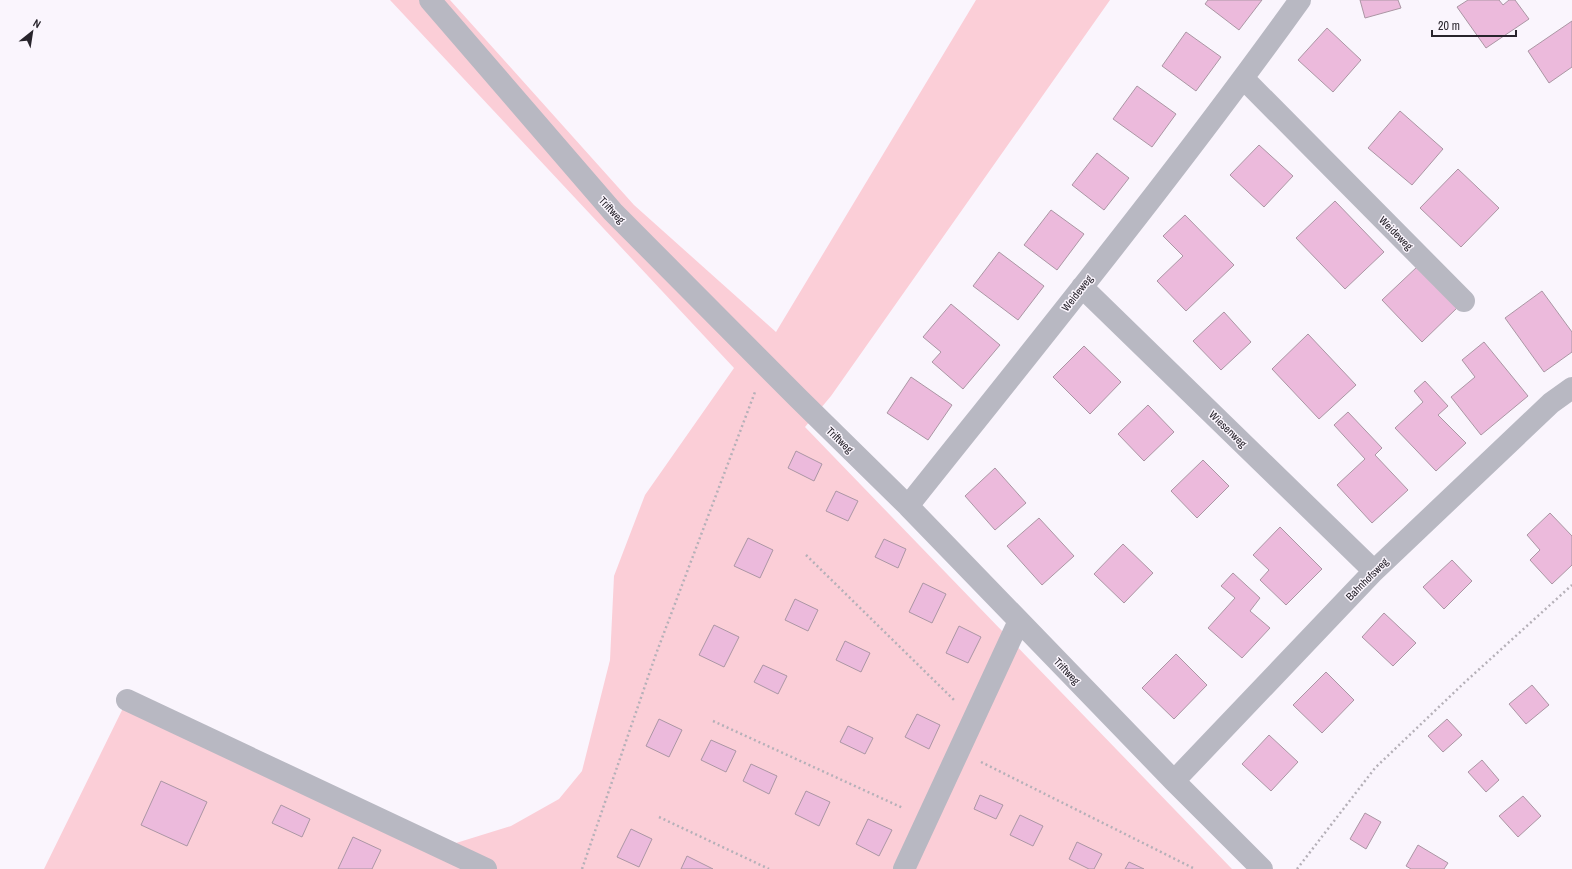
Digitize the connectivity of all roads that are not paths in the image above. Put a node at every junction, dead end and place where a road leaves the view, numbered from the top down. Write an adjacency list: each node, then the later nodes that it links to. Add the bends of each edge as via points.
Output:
1 (430, 0): 7 (street, Triftweg, via 613,212)
2 (1300, 0): 3 (street, Weideweg)
3 (1244, 79): 4 (street, Weideweg); 5 (street, Weideweg)
4 (1082, 287): 7 (street, Weideweg); 8 (street, Wiesenweg)
5 (1464, 301)
6 (1572, 388): 8 (street, Bahnhofsweg, via 1551,403)
7 (908, 506): 9 (street, Triftweg)
8 (1374, 571): 11 (street, Bahnhofsweg)
9 (1019, 622): 11 (street, Triftweg); 13 (street)
10 (127, 700): 12 (street)
11 (1174, 781): 14 (street, Triftweg)
12 (486, 869)
13 (904, 869)
14 (1262, 869)

